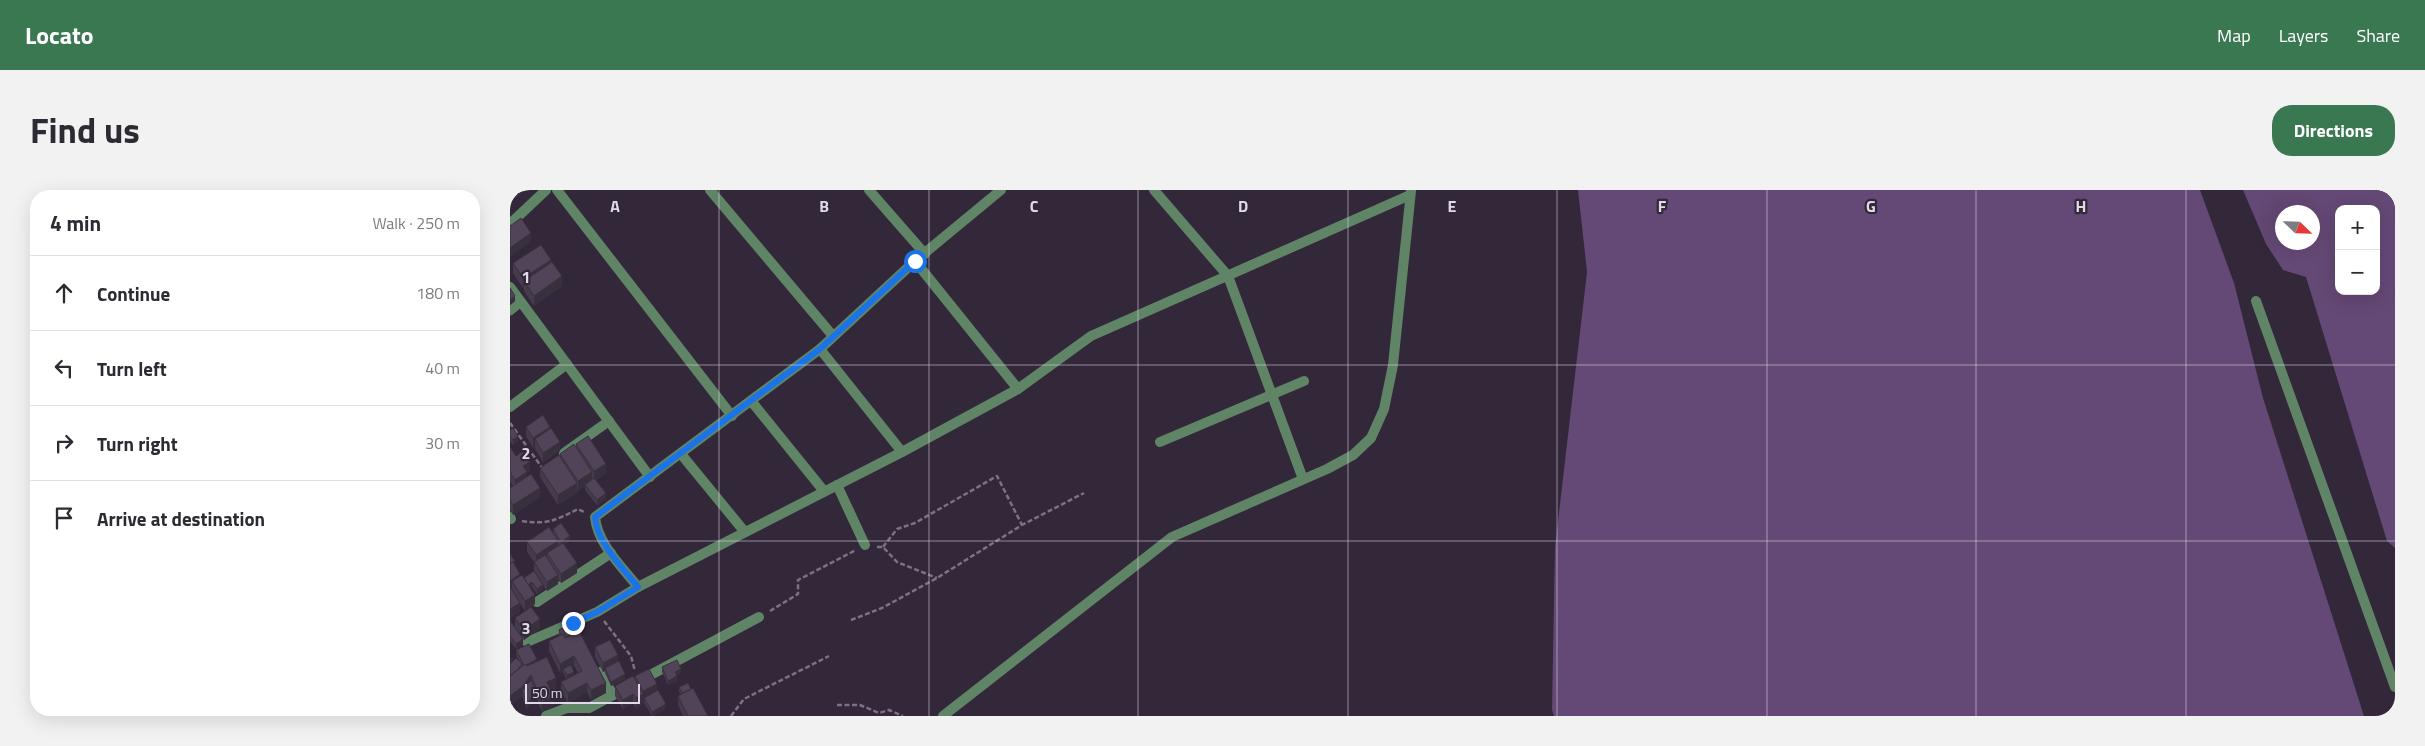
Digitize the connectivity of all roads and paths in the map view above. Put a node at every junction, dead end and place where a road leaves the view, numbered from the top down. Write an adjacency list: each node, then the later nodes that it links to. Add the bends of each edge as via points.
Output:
1 (546, 190): 8 (street)
2 (557, 190): 24 (street)
3 (710, 190): 16 (street)
4 (869, 190): 9 (street)
5 (1001, 190): 9 (street)
6 (1154, 190): 11 (street)
7 (1410, 192): 11 (street); 32 (street, via 1393,365 1384,409 1371,438 1353,455)
8 (510, 224)
9 (925, 254): 10 (street)
10 (915, 261): 16 (street); 20 (street)
11 (1228, 276): 20 (street, via 1091,336); 21 (street)
12 (510, 286): 14 (street)
13 (2256, 301): 53 (street)
14 (521, 302): 15 (lane); 18 (street)
15 (510, 310)
16 (833, 336): 17 (street)
17 (820, 349): 22 (street); 28 (street)
18 (567, 364): 23 (street); 25 (street)
19 (1304, 381): 21 (street)
20 (1018, 389): 28 (street)
21 (1272, 395): 27 (street); 32 (street)
22 (752, 402): 24 (street); 34 (street)
23 (510, 407)
24 (732, 416): 29 (street)
25 (609, 421): 30 (street); 31 (street)
26 (510, 423): 30 (path)
27 (1160, 442)
28 (902, 452): 33 (street)
29 (681, 454): 31 (street); 39 (street)
30 (543, 469)
31 (650, 477): 36 (street)
32 (1303, 479): 59 (street, via 1172,537)
33 (837, 485): 34 (street); 40 (street)
34 (823, 490): 39 (street)
35 (1084, 493): 38 (path)
36 (595, 517): 37 (path, via 578,509 552,522 538,524); 42 (street, via 595,526)
37 (511, 518)
38 (1022, 525): 41 (path, via 997,476 915,523 897,529); 43 (path)
39 (744, 532): 44 (street)
40 (865, 545): 41 (path); 47 (path, via 798,580 798,594)
41 (882, 548): 43 (path, via 897,562)
42 (611, 554): 44 (street); 45 (street)
43 (937, 578): 48 (path, via 882,608)
44 (638, 587): 46 (street)
45 (537, 602)
46 (597, 612): 49 (street, via 575,627); 52 (path, via 630,656)
47 (760, 617): 52 (street)
48 (851, 620)
49 (527, 642)
50 (829, 656): 57 (path, via 744,699)
51 (595, 663): 54 (street)
52 (638, 682): 54 (street)
53 (2395, 687)
54 (613, 695): 56 (street, via 589,708 567,708)
55 (837, 705): 58 (path, via 860,705 879,713 889,710)
56 (546, 716)
57 (732, 716)
58 (903, 716)
59 (943, 716)

